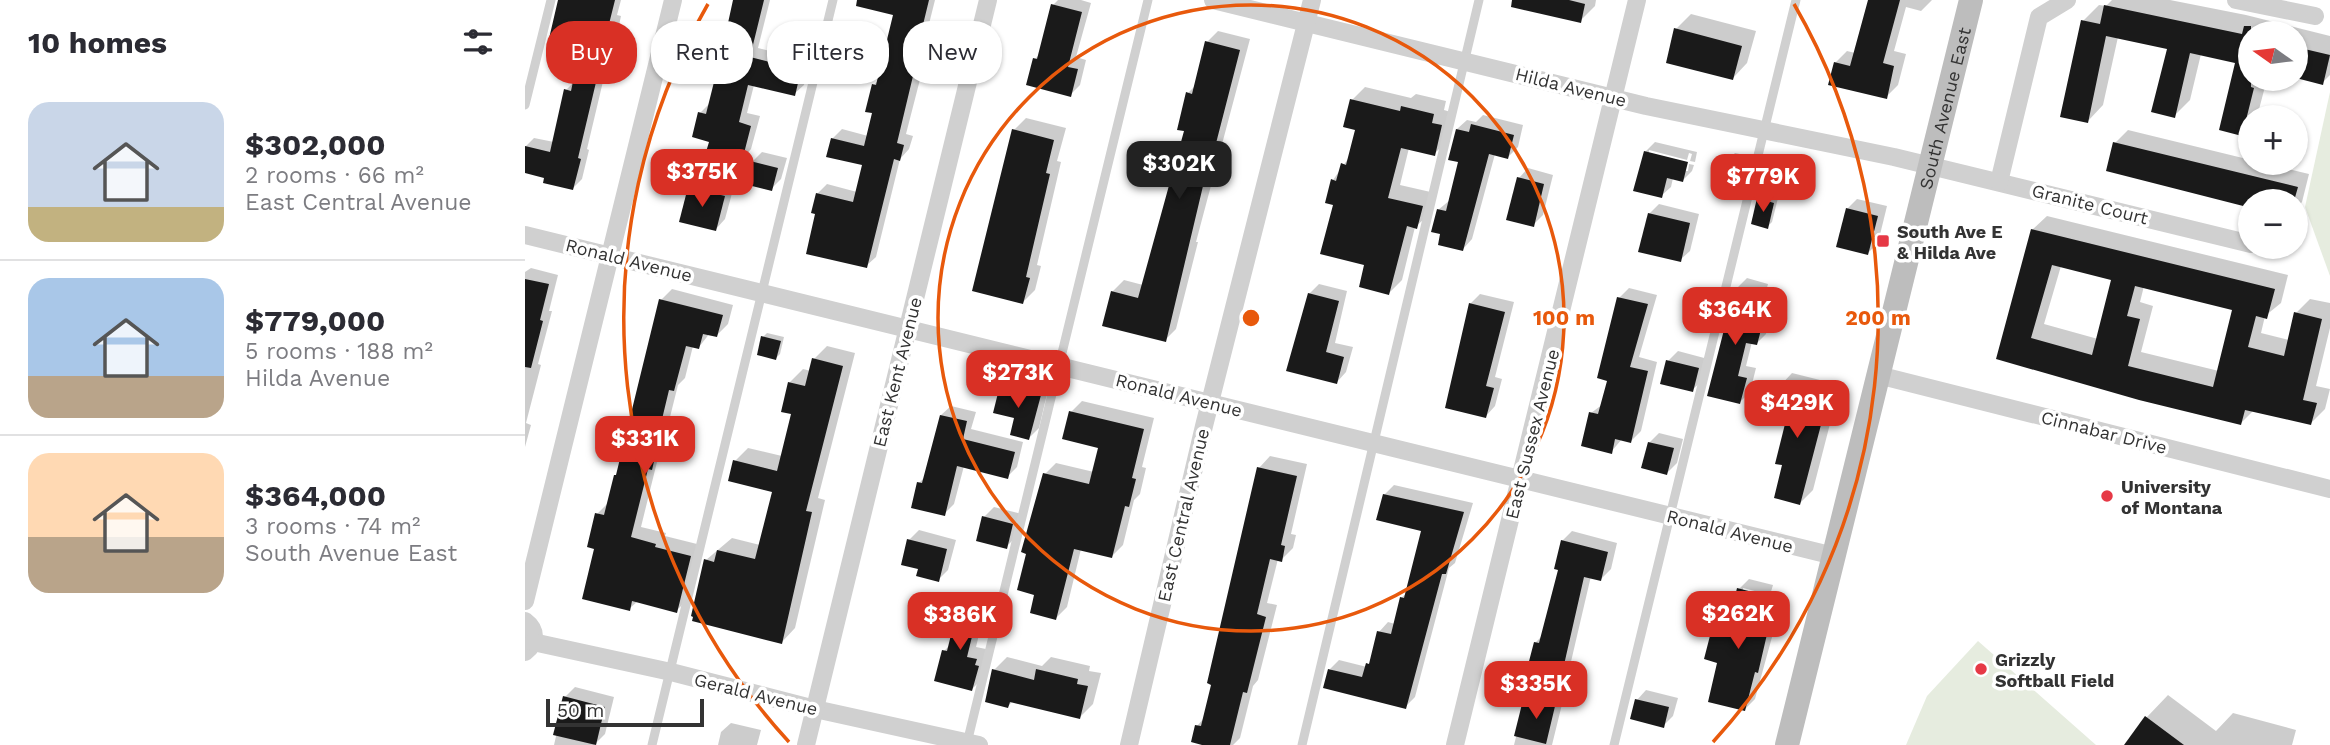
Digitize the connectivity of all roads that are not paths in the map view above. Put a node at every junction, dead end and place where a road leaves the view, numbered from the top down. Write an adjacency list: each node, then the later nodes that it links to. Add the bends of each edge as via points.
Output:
1 (551, 0): 18 (lane)
2 (673, 0): 24 (street)
3 (833, 0): 25 (lane)
4 (988, 0): 26 (street, East Kent Avenue)
5 (1148, 0): 27 (lane)
6 (1213, 0): 15 (street, Hilda Avenue)
7 (1312, 0): 15 (street, East Central Avenue)
8 (1479, 0): 16 (lane)
9 (1637, 0): 17 (street, East Sussex Avenue)
10 (1796, 0): 19 (lane)
11 (1971, 0): 20 (street, South Avenue East)
12 (2067, 0): 21 (street, via 2039,17)
13 (2236, 0): 14 (street)
14 (2315, 16)
15 (1306, 23): 16 (street, Hilda Avenue); 29 (street, East Central Avenue)
16 (1465, 61): 17 (street, Hilda Avenue); 30 (lane)
17 (1614, 98): 19 (street, Hilda Avenue); 31 (street, East Sussex Avenue)
18 (525, 105)
19 (1765, 131): 20 (street, Hilda Avenue); 33 (lane)
20 (1930, 166): 21 (street, Granite Court); 28 (street, South Avenue East)
21 (1999, 181): 23 (street, Granite Court)
22 (525, 235): 24 (street, Ronald Avenue)
23 (2238, 242)
24 (611, 257): 25 (street, Ronald Avenue); 35 (street)
25 (763, 293): 26 (street, Ronald Avenue); 38 (lane)
26 (907, 329): 27 (street, Ronald Avenue); 39 (street, East Kent Avenue)
27 (1060, 366): 29 (street, Ronald Avenue); 40 (lane)
28 (1878, 376): 32 (street, Cinnabar Drive); 34 (street, South Avenue East)
29 (1209, 403): 30 (street, Ronald Avenue); 43 (street, East Central Avenue)
30 (1375, 444): 31 (street, Ronald Avenue); 44 (lane)
31 (1521, 479): 33 (street, Ronald Avenue); 45 (street, East Sussex Avenue)
32 (2330, 489)
33 (1670, 516): 34 (street, Ronald Avenue); 46 (lane)
34 (1833, 556): 47 (street, South Avenue East)
35 (525, 601)
36 (525, 621): 37 (street, via 534,633)
37 (529, 647): 38 (street, Gerald Avenue)
38 (671, 672): 39 (street, Gerald Avenue); 41 (lane)
39 (815, 709): 40 (street, Gerald Avenue); 42 (street, East Kent Avenue)
40 (971, 744)
41 (652, 745)
42 (806, 745)
43 (1129, 745)
44 (1302, 745)
45 (1455, 745)
46 (1614, 745)
47 (1787, 745)

